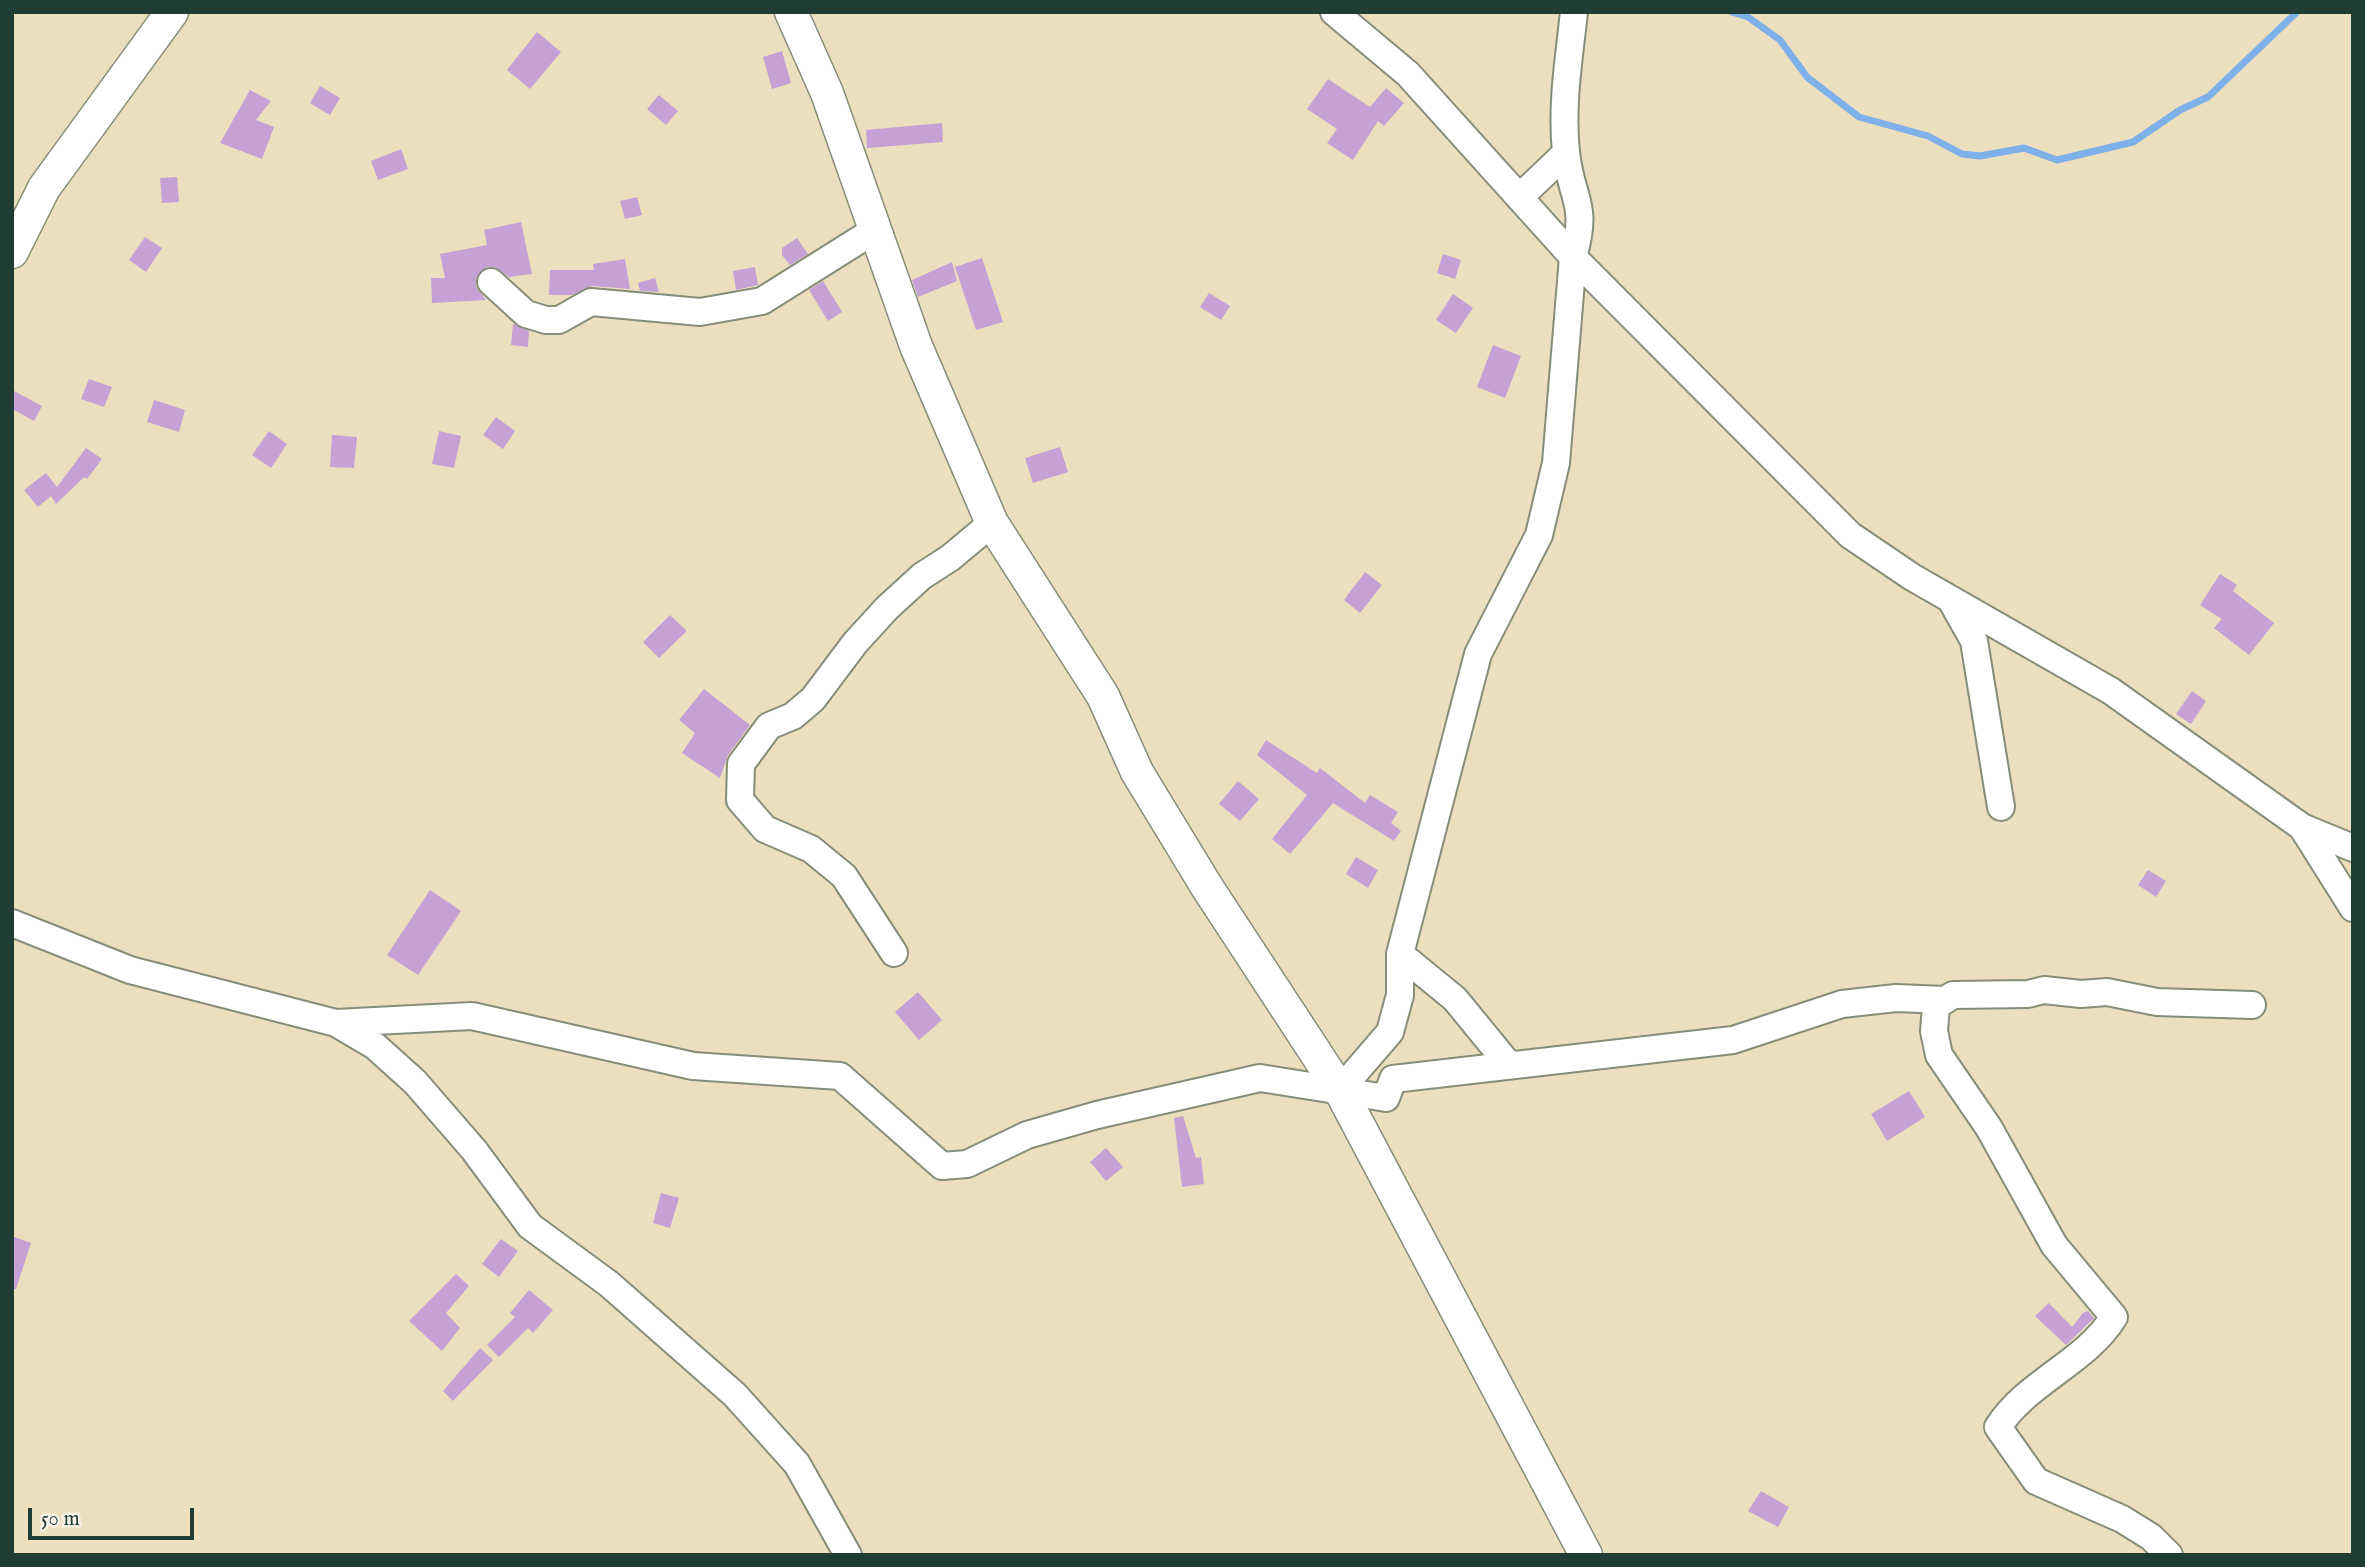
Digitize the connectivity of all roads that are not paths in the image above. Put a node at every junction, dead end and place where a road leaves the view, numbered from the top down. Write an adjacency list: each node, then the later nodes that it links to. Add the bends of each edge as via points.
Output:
1 (172, 12): 8 (street, via 44,188)
2 (791, 12): 7 (street, via 827,93)
3 (1334, 12): 6 (street, via 1408,74)
4 (1574, 12): 5 (street, via 1566,89)
5 (1566, 153): 6 (street); 9 (street, via 1581,210 1581,231)
6 (1521, 196): 9 (street)
7 (875, 230): 10 (street, via 762,301 700,312 591,302 558,320 546,320 526,314); 11 (street, via 916,346)
8 (15, 239)
9 (1573, 257): 12 (street, via 1850,535); 19 (street, via 1556,463 1539,535 1478,654)
10 (491, 282)
11 (992, 523): 18 (street, via 887,608 825,686 793,716 769,726 741,764 740,800 765,829 811,849 844,876); 24 (street, via 1103,696 1138,772 1207,887)
12 (1951, 598): 13 (street, via 1974,641); 14 (street, via 2111,691)
13 (2001, 807)
14 (2302, 827): 15 (street); 16 (street)
15 (2353, 848)
16 (2353, 908)
17 (12, 923): 22 (street, via 130,970)
18 (894, 953)
19 (1400, 954): 23 (street, via 1455,999); 24 (street, via 1400,995 1390,1032)
20 (1945, 1000): 21 (street, via 1971,993 2044,990 2106,992 2157,1002); 23 (street, via 1896,998 1842,1004 1733,1040); 27 (street, via 1936,1006 1934,1031 1939,1055 1989,1128 2054,1245 2114,1317 2101,1337 2041,1382 1998,1427 2036,1481 2122,1519)
21 (2252, 1005)
22 (336, 1023): 24 (street, via 472,1016 693,1066 840,1076 942,1166 967,1164 1027,1135 1097,1115 1260,1078); 25 (street, via 375,1046 415,1082 474,1150 530,1226 609,1284 735,1395 797,1465)
23 (1509, 1065): 24 (street, via 1393,1079 1386,1098)
24 (1340, 1090): 26 (street)
25 (848, 1555)
26 (1586, 1555)
27 (2169, 1555)

